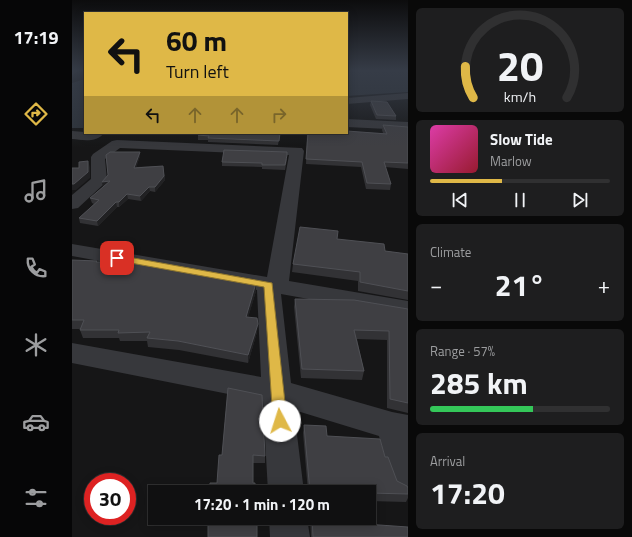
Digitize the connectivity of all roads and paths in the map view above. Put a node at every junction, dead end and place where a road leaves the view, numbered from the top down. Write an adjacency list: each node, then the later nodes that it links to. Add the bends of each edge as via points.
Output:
1 (408, 96): 2 (street)
2 (348, 101)
3 (348, 123): 4 (street)
4 (408, 126)
5 (95, 134): 7 (street)
6 (153, 134): 8 (street)
7 (72, 135)
8 (142, 145): 9 (street, via 117,144 98,157 99,180); 11 (street, via 297,145)
9 (72, 204)
10 (72, 250): 11 (street)
11 (272, 286): 12 (street); 14 (street)
12 (408, 309)
13 (72, 353): 14 (street)
14 (278, 392): 15 (street); 17 (street)
15 (400, 427): 16 (street)
16 (408, 476)
17 (285, 485)
18 (289, 525): 19 (street)
19 (290, 537)

